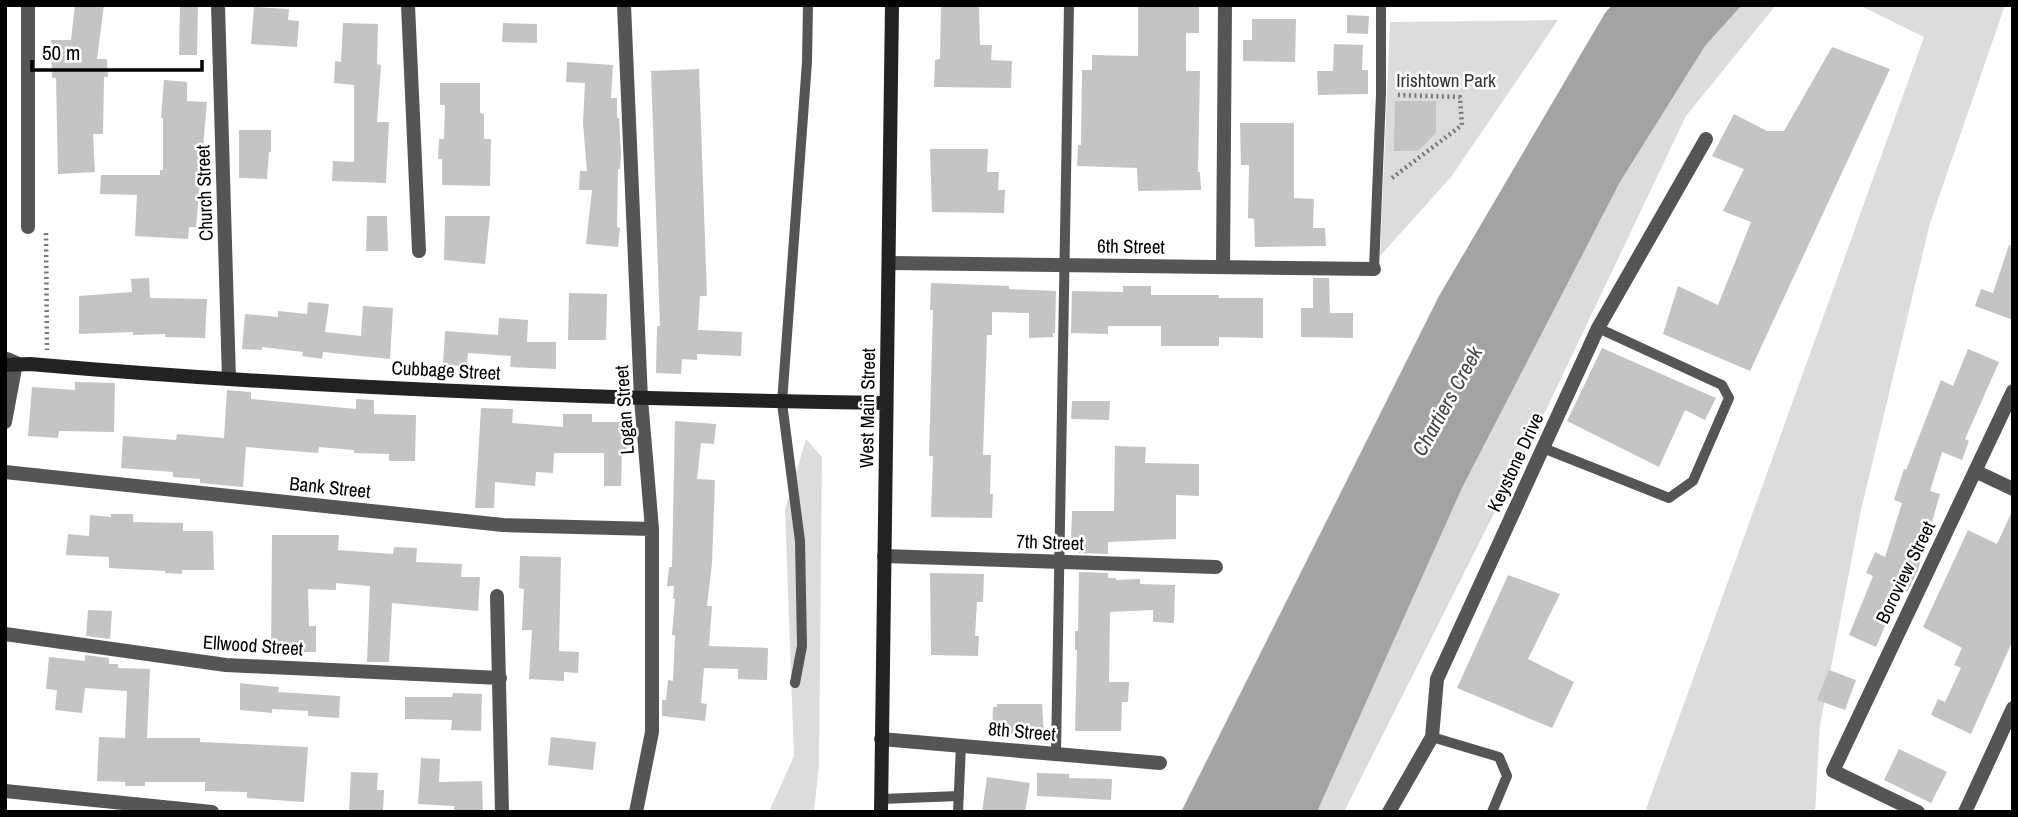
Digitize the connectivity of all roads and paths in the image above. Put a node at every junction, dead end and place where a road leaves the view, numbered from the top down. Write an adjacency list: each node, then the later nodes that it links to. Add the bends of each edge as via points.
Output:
1 (28, 5): 13 (street)
2 (218, 5): 22 (street, Church Street)
3 (408, 5): 14 (street)
4 (624, 5): 24 (street, Logan Street)
5 (808, 5): 25 (lane)
6 (892, 5): 15 (street, West Main Street)
7 (1069, 5): 16 (lane)
8 (1225, 5): 17 (street)
9 (1381, 5): 10 (lane)
10 (1381, 94): 12 (lane); 12 (path, via 1460,97 1462,125)
11 (1706, 139): 19 (street, Keystone Drive)
12 (1377, 186): 18 (lane)
13 (29, 227): 21 (path, via 46,229)
14 (419, 251)
15 (889, 263): 16 (street, 6th Street); 26 (street, West Main Street)
16 (1064, 265): 17 (street, 6th Street); 34 (lane)
17 (1223, 266): 18 (street, 6th Street)
18 (1374, 269)
19 (1598, 328): 28 (street, Keystone Drive); 28 (lane, via 1722,385 1729,398 1693,481 1669,499)
20 (9, 362): 21 (street, Cubbage Street); 27 (street)
21 (47, 365): 22 (street, Cubbage Street)
22 (229, 379): 24 (street, Cubbage Street)
23 (2013, 391): 29 (street, Boroview Street)
24 (642, 399): 25 (street, Cubbage Street); 32 (street, Logan Street)
25 (782, 402): 26 (street, Cubbage Street); 39 (lane, via 800,541 802,646)
26 (886, 403): 33 (street, West Main Street)
27 (5, 422)
28 (1543, 448): 41 (street, Keystone Drive, via 1437,679)
29 (1975, 471): 31 (street); 56 (street, Boroview Street, via 1833,771)
30 (5, 472): 32 (street, Bank Street, via 503,525)
31 (2013, 489)
32 (652, 528): 49 (street, Logan Street, via 652,732)
33 (884, 556): 34 (street, 7th Street); 42 (street, West Main Street)
34 (1060, 561): 35 (street, 7th Street); 44 (lane)
35 (1216, 567)
36 (498, 596): 38 (street)
37 (5, 634): 38 (street, Ellwood Street, via 226,665)
38 (500, 678): 51 (street)
39 (795, 683)
40 (2013, 708): 57 (street)
41 (1432, 737): 54 (street, Keystone Drive); 55 (lane, via 1499,757 1507,776)
42 (881, 739): 43 (street, 8th Street); 48 (street, West Main Street)
43 (961, 745): 44 (street, 8th Street); 47 (lane)
44 (1056, 752): 45 (street, 8th Street)
45 (1160, 763)
46 (5, 791): 50 (street)
47 (959, 796): 48 (lane); 53 (lane)
48 (881, 806)
49 (636, 811): 52 (street)
50 (212, 812)
51 (502, 812)
52 (625, 812)
53 (958, 812)
54 (1389, 812)
55 (1492, 812)
56 (1917, 812)
57 (1965, 812)

